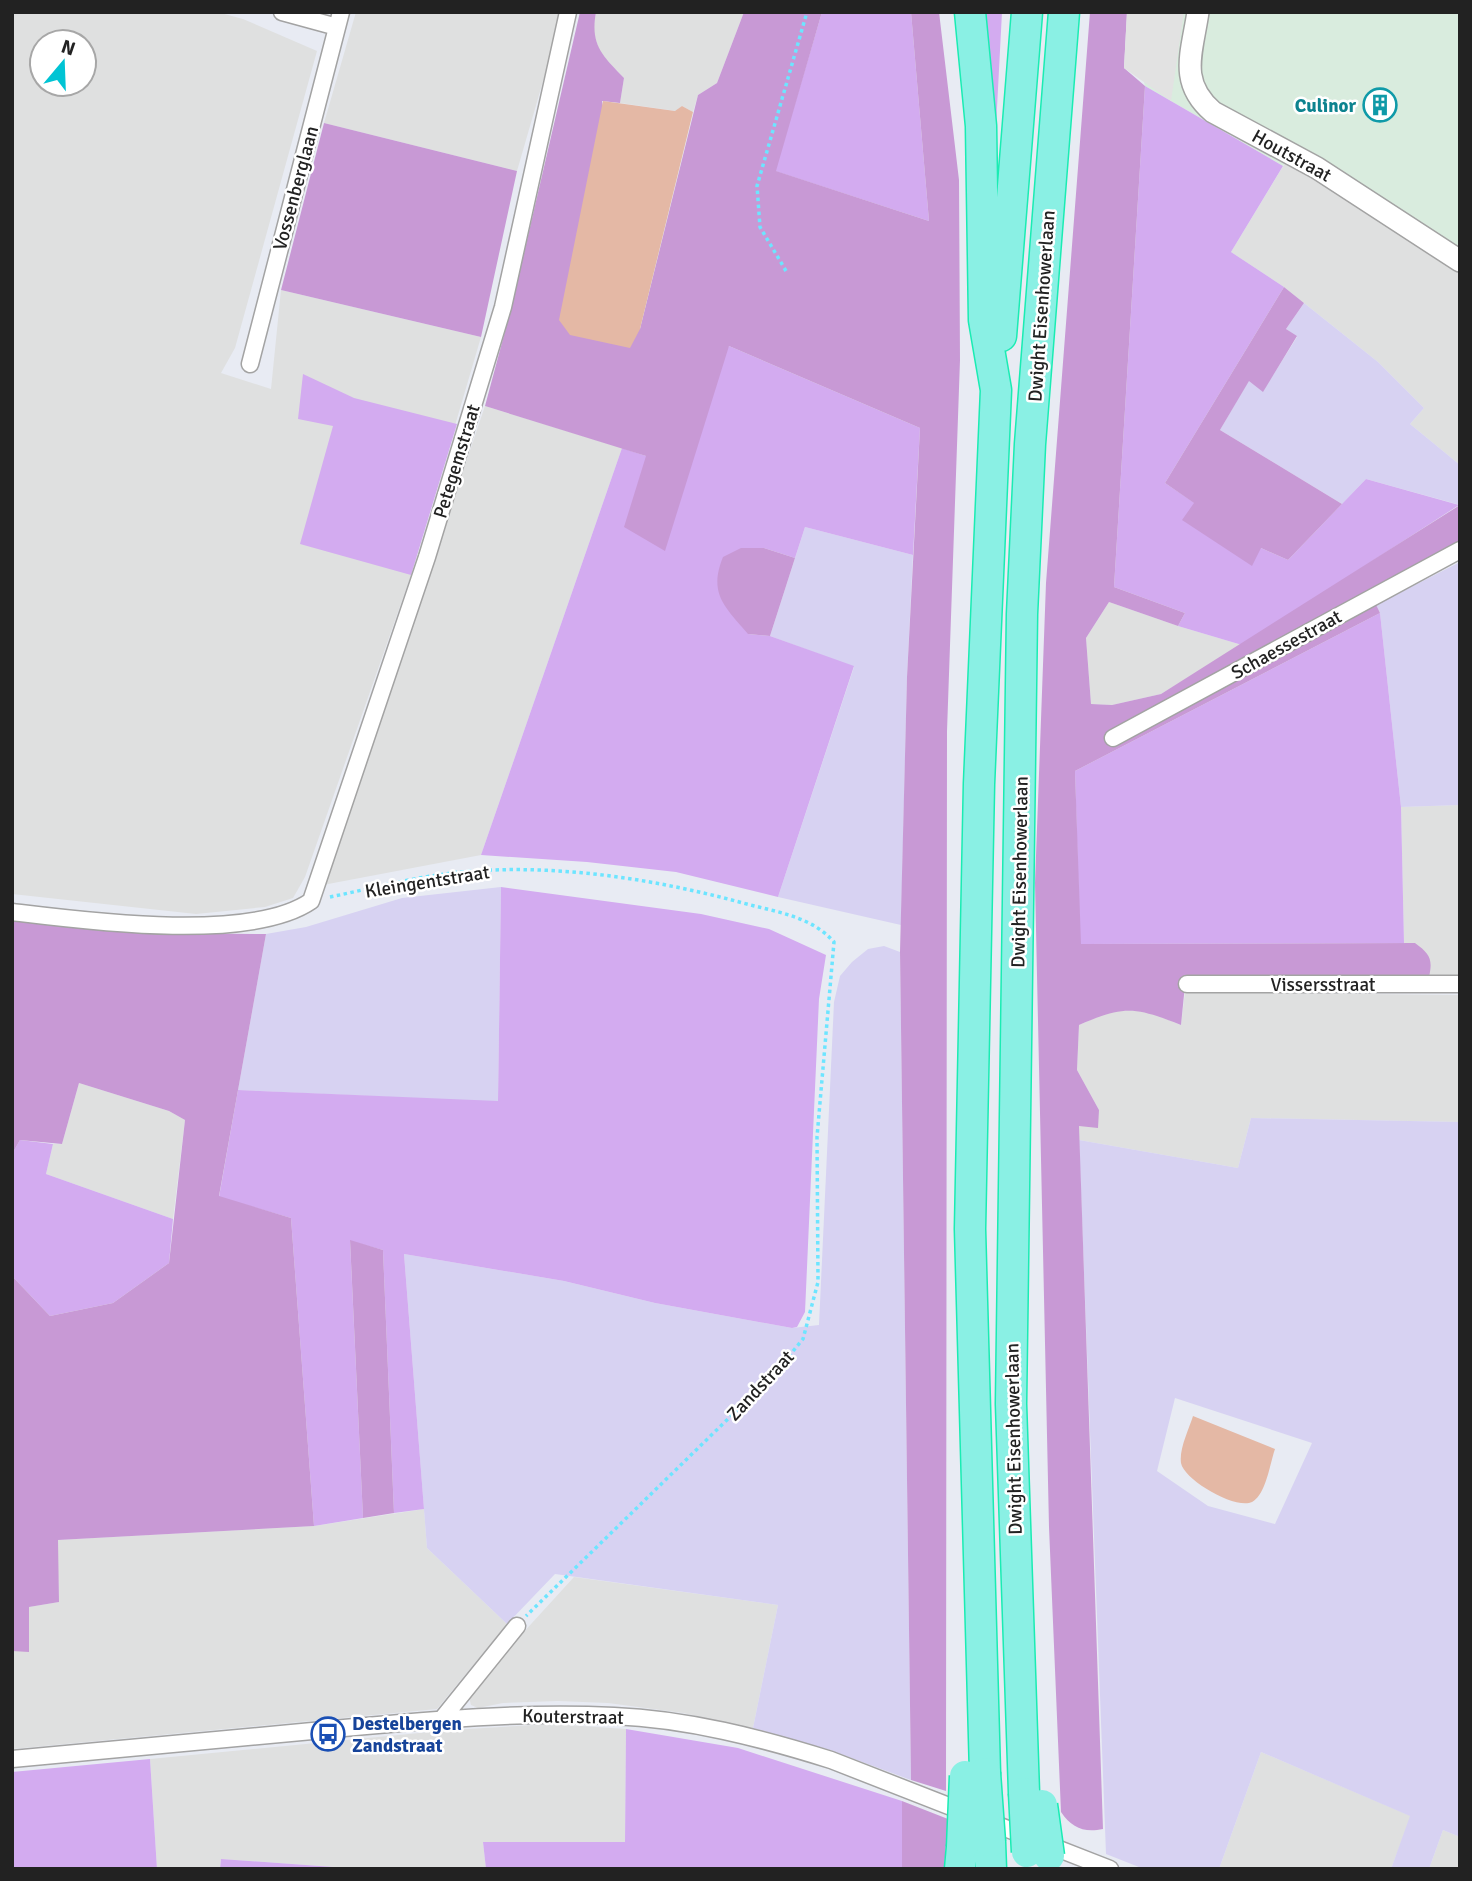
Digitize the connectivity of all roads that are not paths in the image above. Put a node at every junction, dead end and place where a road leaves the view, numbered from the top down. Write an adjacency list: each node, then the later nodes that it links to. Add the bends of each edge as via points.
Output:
1 (282, 12): 7 (street)
2 (568, 12): 13 (street, Petegemstraat, via 503,307 427,557 310,901 295,912 271,919 230,923 153,924)
3 (970, 12): 10 (highway, via 981,126 985,320)
4 (1027, 12): 10 (highway, Dwight Eisenhowerlaan)
5 (1064, 12): 20 (highway, Dwight Eisenhowerlaan, bridge, via 1030,444 1022,614 1011,1390 1020,1733 1038,1758 1033,1797)
6 (1198, 12): 8 (street, Houtstraat, via 1189,77 1198,100 1338,181)
7 (339, 19): 9 (street, Vossenberglaan)
8 (1460, 261)
9 (250, 364)
10 (996, 390): 19 (highway, Dwight Eisenhowerlaan, bridge, via 979,784 970,1229 981,1590)
11 (1460, 550): 12 (street, Schaessestraat)
12 (1113, 738)
13 (12, 912)
14 (1187, 984): 15 (street, Vissersstraat)
15 (1460, 984)
16 (517, 1626): 17 (street)
17 (442, 1719): 18 (street, Kouterstraat); 21 (street, Kouterstraat, via 525,1714 615,1716 731,1733 831,1760)
18 (12, 1759)
19 (976, 1857)
20 (1039, 1861)
21 (1110, 1869)

